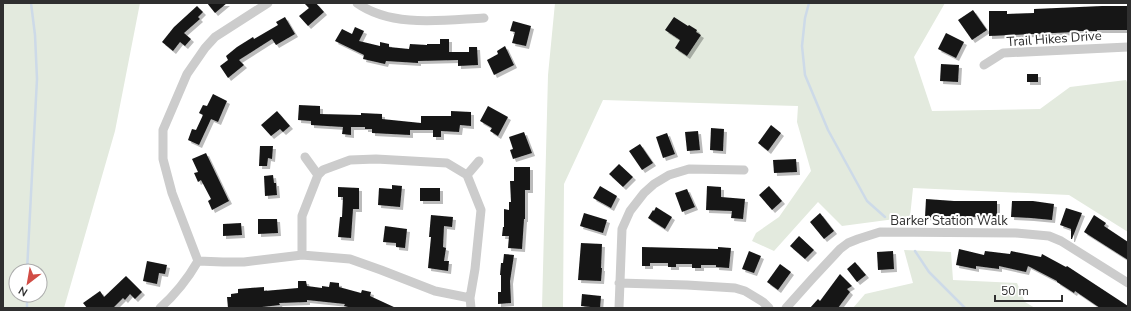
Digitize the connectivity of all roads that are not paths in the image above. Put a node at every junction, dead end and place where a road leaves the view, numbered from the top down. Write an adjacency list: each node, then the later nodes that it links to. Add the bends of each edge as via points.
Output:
1 (268, 3): 12 (street, via 215,37 205,48 187,74 163,130 163,159 172,193)
2 (357, 3): 3 (street, via 383,15 408,21)
3 (484, 18)
4 (1128, 47): 5 (street, Trail Hikes Drive, via 1003,53)
5 (984, 65)
6 (305, 156): 9 (street)
7 (480, 161): 10 (street)
8 (744, 170): 14 (street, via 689,169 669,175 644,193 630,211 622,229)
9 (318, 175): 10 (street, via 323,170 350,160 376,159 447,163); 11 (street, via 302,216)
10 (467, 175): 15 (street, via 481,210)
11 (302, 255): 12 (street, via 244,262); 15 (street, via 350,259 435,291)
12 (198, 261): 16 (street, via 179,290)
13 (1128, 283): 20 (street, Barker Station Walk, via 1049,236 1016,233 880,232 848,243 840,249)
14 (619, 284): 18 (street); 19 (street, via 735,288 745,291)
15 (470, 298): 17 (street)
16 (160, 308)
17 (471, 308)
18 (619, 308)
19 (769, 308)
20 (786, 308)

